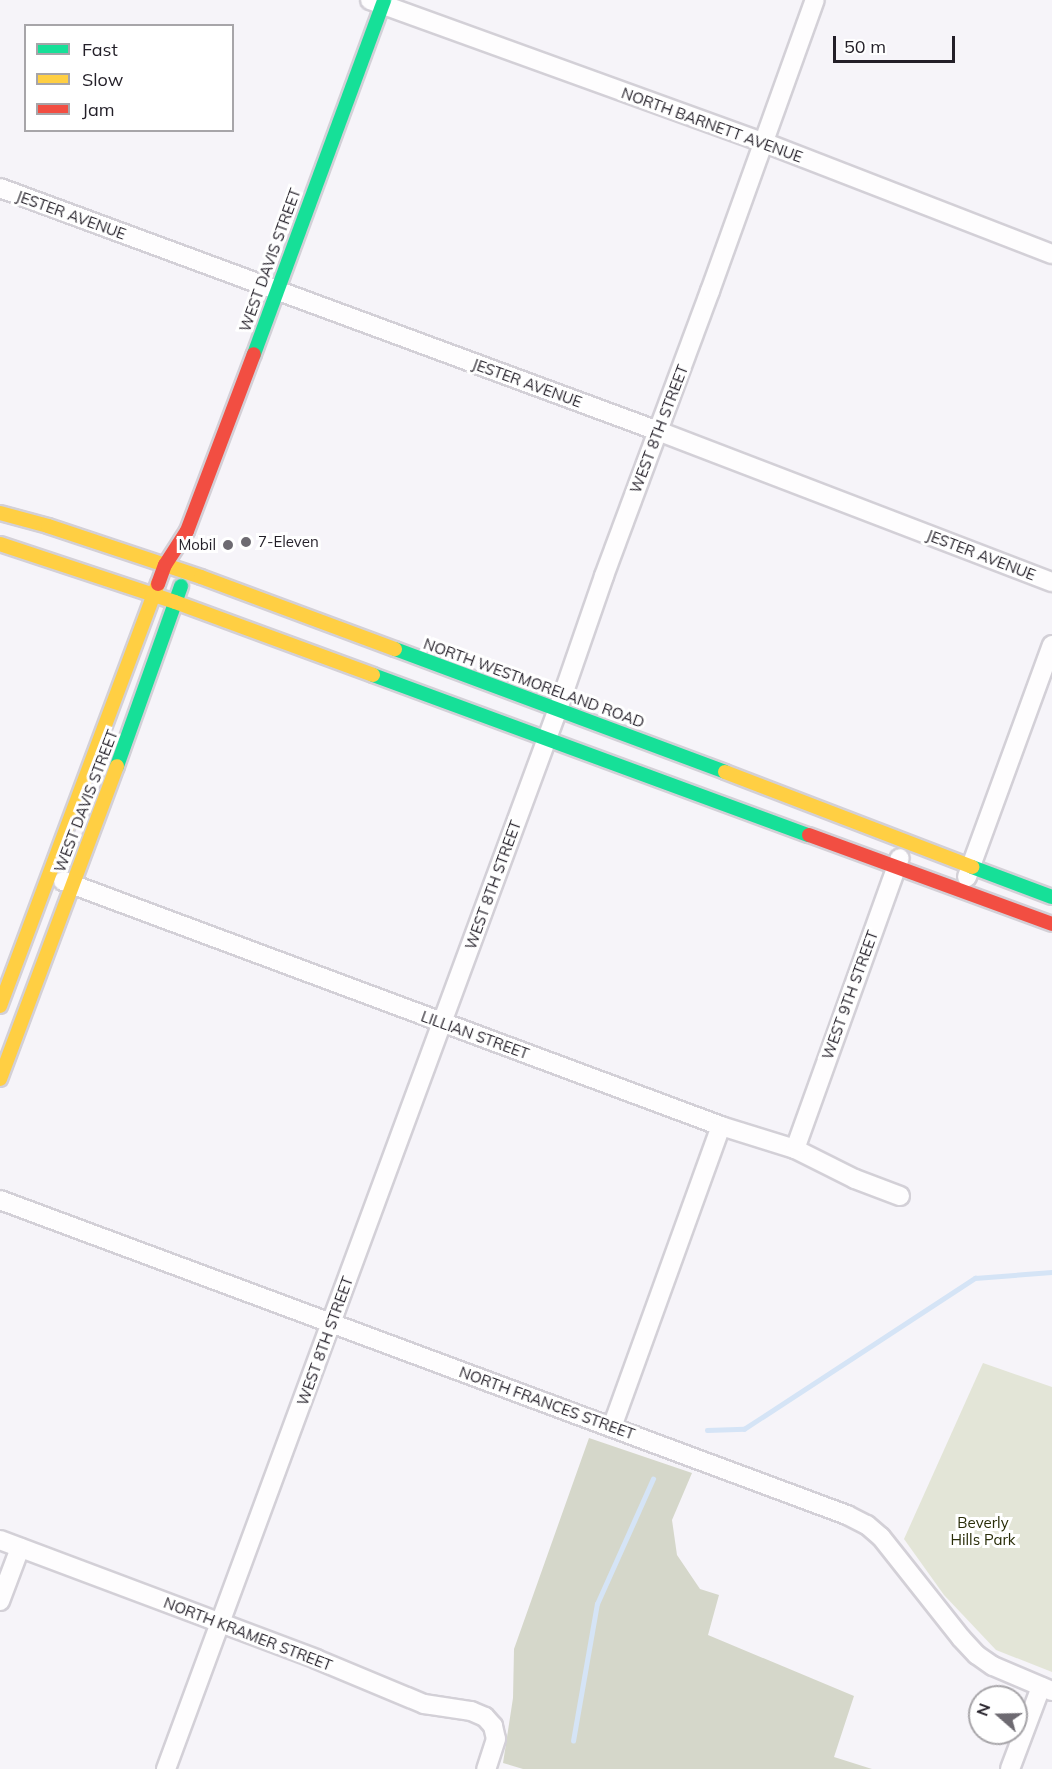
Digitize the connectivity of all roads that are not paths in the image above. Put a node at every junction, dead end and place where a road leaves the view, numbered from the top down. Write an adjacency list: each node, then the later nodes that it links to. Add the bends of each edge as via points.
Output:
1 (815, 0): 3 (street, WEST 8TH STREET)
2 (379, 2): 3 (street, NORTH BARNETT AVENUE); 6 (main road, WEST DAVIS STREET)
3 (763, 142): 5 (street, NORTH BARNETT AVENUE); 7 (street, WEST 8TH STREET)
4 (0, 188): 6 (street, JESTER AVENUE)
5 (1052, 254)
6 (277, 291): 7 (street, JESTER AVENUE); 9 (main road, WEST DAVIS STREET)
7 (658, 431): 14 (street, JESTER AVENUE); 18 (street, WEST 8TH STREET)
8 (0, 513): 10 (main road, NORTH WESTMORELAND ROAD)
9 (187, 531): 12 (main road, WEST DAVIS STREET); 13 (main road, WEST DAVIS STREET)
10 (31, 537): 11 (main road, NORTH WESTMORELAND ROAD); 12 (main road, NORTH WESTMORELAND ROAD); 15 (main road, NORTH WESTMORELAND ROAD)
11 (0, 544)
12 (165, 565): 13 (main road, NORTH WESTMORELAND ROAD); 15 (main road, WEST DAVIS STREET)
13 (186, 572): 16 (main road, WEST DAVIS STREET); 18 (main road, NORTH WESTMORELAND ROAD)
14 (1052, 582)
15 (154, 595): 16 (main road, NORTH WESTMORELAND ROAD); 23 (main road, WEST DAVIS STREET)
16 (176, 602): 19 (main road, NORTH WESTMORELAND ROAD); 24 (main road, WEST DAVIS STREET)
17 (1052, 645): 22 (street)
18 (558, 709): 19 (street, WEST 8TH STREET); 20 (main road, NORTH WESTMORELAND ROAD)
19 (547, 738): 21 (main road, NORTH WESTMORELAND ROAD); 29 (street, WEST 8TH STREET)
20 (906, 842): 21 (street, WEST 9TH STREET); 22 (main road, NORTH WESTMORELAND ROAD)
21 (897, 867): 25 (main road, NORTH WESTMORELAND ROAD); 32 (street, WEST 9TH STREET)
22 (971, 867): 25 (street); 26 (main road, NORTH WESTMORELAND ROAD)
23 (49, 876): 24 (street, LILLIAN STREET); 28 (main road, WEST DAVIS STREET)
24 (72, 884): 29 (street, LILLIAN STREET); 30 (main road, WEST DAVIS STREET)
25 (962, 892): 27 (main road, NORTH WESTMORELAND ROAD)
26 (1052, 897)
27 (1052, 924)
28 (0, 1006)
29 (442, 1023): 31 (street, LILLIAN STREET); 35 (street, WEST 8TH STREET)
30 (0, 1079)
31 (721, 1126): 32 (street, LILLIAN STREET); 36 (street)
32 (795, 1149): 33 (street, LILLIAN STREET)
33 (900, 1196)
34 (0, 1200): 35 (street, NORTH FRANCES STREET)
35 (332, 1323): 36 (street, NORTH FRANCES STREET); 40 (street, WEST 8TH STREET)
36 (612, 1427): 41 (street, NORTH FRANCES STREET, via 867,1525 977,1655)
37 (0, 1540): 38 (street, NORTH KRAMER STREET)
38 (20, 1548): 39 (street); 40 (street, NORTH KRAMER STREET)
39 (0, 1601)
40 (221, 1624): 42 (street, WEST 8TH STREET); 43 (street, NORTH KRAMER STREET, via 424,1704 485,1717 493,1726 496,1739)
41 (1046, 1689): 44 (street)
42 (166, 1769)
43 (486, 1769)
44 (1010, 1769)

